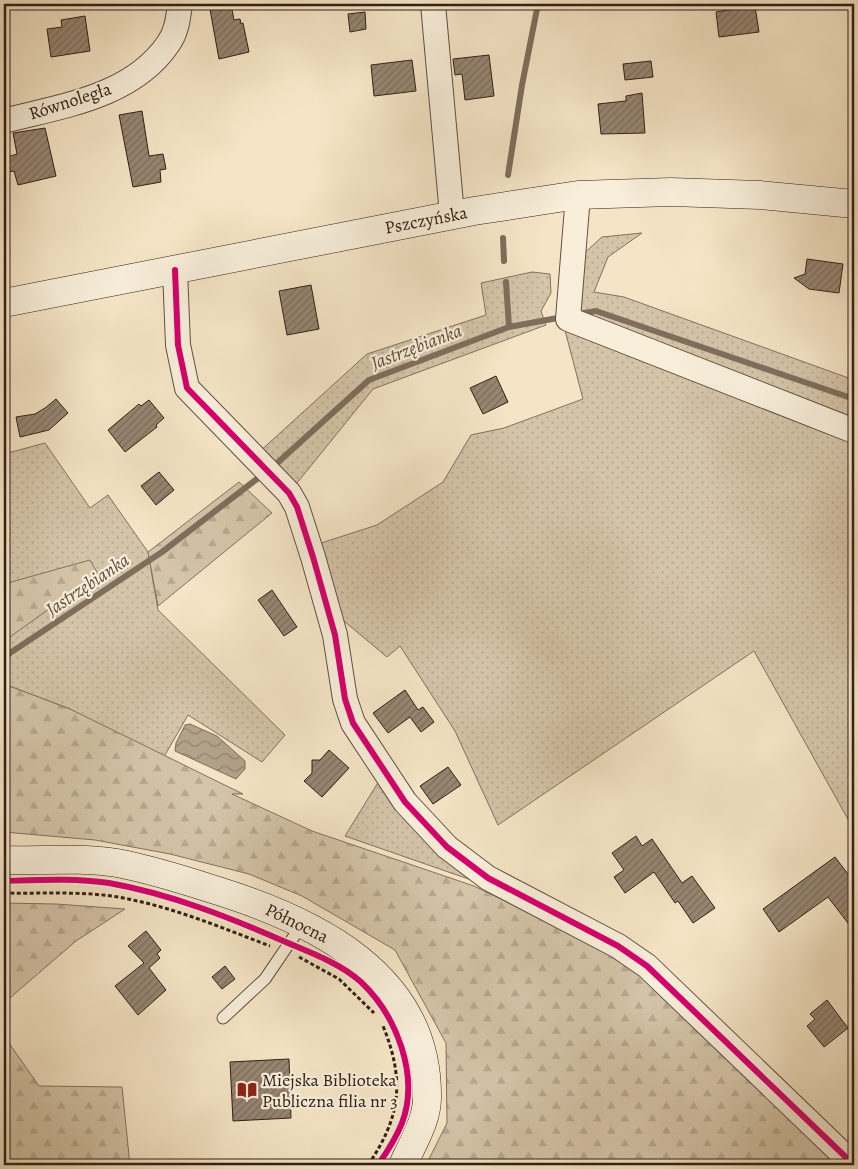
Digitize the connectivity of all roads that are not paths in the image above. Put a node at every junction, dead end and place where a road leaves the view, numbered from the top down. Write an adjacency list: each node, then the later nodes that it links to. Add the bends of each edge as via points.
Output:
1 (180, 4): 3 (street, Równoległa, via 176,28 168,44 148,66 110,91 92,98)
2 (433, 4): 6 (street)
3 (4, 121)
4 (578, 195): 5 (street, Pszczyńska, via 671,192 760,195); 6 (street, Pszczyńska); 9 (street, via 568,311)
5 (854, 204)
6 (452, 215): 7 (street, Pszczyńska)
7 (175, 270): 8 (street, Pszczyńska); 14 (street, via 178,345 187,388 290,493 313,557 335,636 353,723 405,802 447,847 488,878 610,941 647,966)
8 (4, 303)
9 (854, 431)
10 (4, 860): 11 (street, Północna, via 116,863 255,902)
11 (303, 923): 12 (lane, via 265,979); 13 (street, Północna, via 341,946 373,972 396,996 414,1028 424,1063 427,1099 424,1117)
12 (223, 1018)
13 (403, 1165)
14 (854, 1165)

